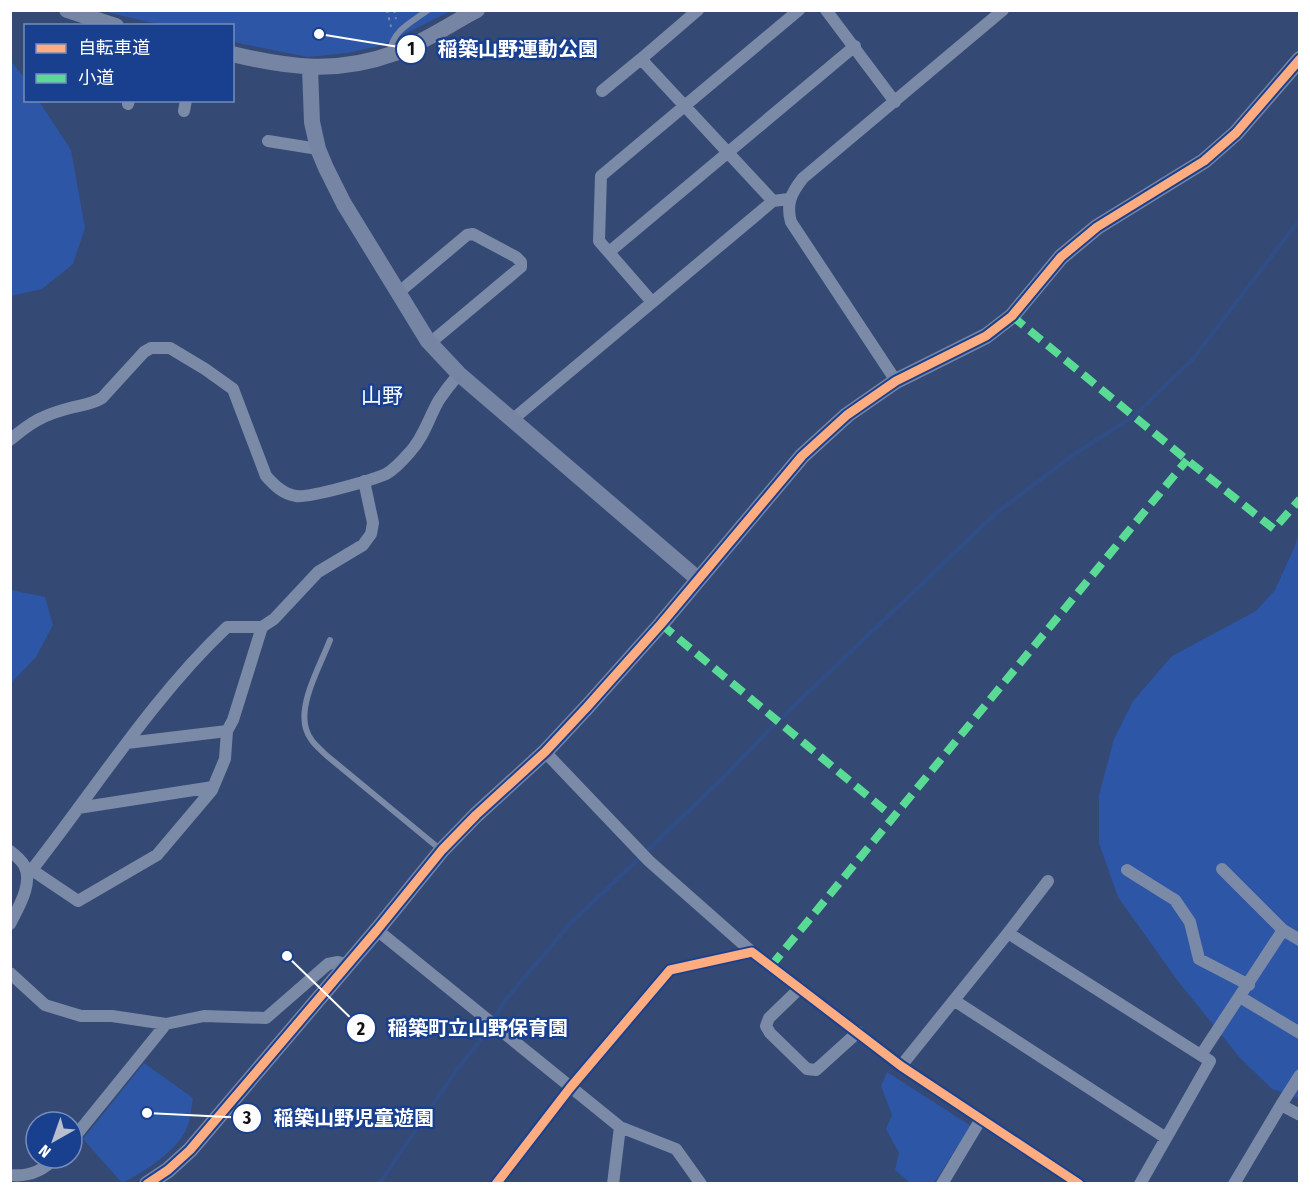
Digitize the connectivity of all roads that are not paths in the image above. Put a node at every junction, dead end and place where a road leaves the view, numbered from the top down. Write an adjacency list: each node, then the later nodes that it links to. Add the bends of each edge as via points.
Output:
1 (428, 10): 11 (lane, via 399,31)
2 (477, 10): 11 (street)
3 (698, 10): 12 (street)
4 (799, 10): 17 (street)
5 (826, 10): 9 (street)
6 (1003, 10): 16 (street)
7 (73, 12): 8 (street)
8 (110, 24)
9 (855, 46): 16 (street); 20 (street)
10 (234, 54): 14 (street)
11 (389, 55): 14 (street, via 359,63)
12 (641, 59): 15 (street); 17 (street)
13 (1299, 59): 28 (street, via 1236,133 1204,161 1097,227 1061,257 1012,316 986,336)
14 (310, 68): 19 (street, via 312,122)
15 (602, 91)
16 (895, 102): 21 (street, via 803,178)
17 (683, 106): 20 (street); 23 (street, via 601,176 600,240)
18 (268, 141): 19 (street)
19 (318, 149): 24 (street, via 344,204)
20 (726, 152): 22 (street); 23 (street)
21 (789, 199): 22 (street); 28 (street, via 791,222)
22 (773, 201): 25 (street)
23 (609, 252): 25 (street)
24 (398, 293): 26 (street); 26 (street, via 467,235 473,234 521,262 521,267)
25 (652, 302): 29 (street)
26 (430, 344): 27 (street)
27 (459, 374): 29 (street); 31 (street, via 439,400 412,450 385,474)
28 (896, 381): 32 (street, via 847,414 802,456)
29 (512, 420): 32 (street)
30 (10, 440): 31 (street, via 31,422 95,403 144,352 170,348 233,389 266,476 283,492 312,495)
31 (364, 481): 33 (street, via 373,523 371,534 363,544 318,572)
32 (698, 579): 37 (street)
33 (262, 627): 35 (street); 36 (street, via 227,627)
34 (330, 640): 40 (lane, via 303,711 306,730 326,755)
35 (227, 731): 36 (street); 38 (street, via 225,759)
36 (127, 743): 39 (street)
37 (546, 752): 40 (street); 51 (street, via 649,861)
38 (213, 787): 39 (street); 44 (street, via 157,855 78,901)
39 (78, 808): 44 (street)
40 (442, 850): 47 (street)
41 (10, 851): 44 (street)
42 (1222, 869): 48 (street)
43 (1127, 870): 54 (street, via 1175,900 1191,922 1199,959)
44 (29, 873): 46 (street)
45 (1048, 881): 49 (street)
46 (10, 924)
47 (377, 930): 52 (street); 64 (street)
48 (1283, 930): 50 (street); 54 (street)
49 (1008, 933): 57 (street); 61 (street)
50 (1299, 940)
51 (752, 952): 55 (street); 64 (street, via 670,970)
52 (347, 964): 58 (street, via 328,964 266,1018 204,1016); 74 (street, via 190,1150)
53 (10, 973): 58 (street, via 45,1005 81,1016)
54 (1249, 985): 56 (street)
55 (800, 988): 59 (street); 59 (street, via 769,1018 766,1026 807,1069 816,1070)
56 (1240, 997): 60 (street); 61 (street)
57 (955, 1001): 62 (street); 70 (street)
58 (166, 1024): 68 (street)
59 (858, 1032): 62 (street)
60 (1299, 1033)
61 (1201, 1055): 70 (street, via 1210,1061)
62 (901, 1066): 67 (street)
63 (1299, 1075): 65 (street)
64 (570, 1088): 69 (street); 75 (street)
65 (1281, 1105): 66 (street); 80 (street)
66 (1299, 1115)
67 (981, 1119): 73 (street); 78 (street)
68 (84, 1125)
69 (620, 1127): 76 (street); 77 (street, via 676,1149)
70 (1166, 1138): 79 (street)
71 (39, 1170): 72 (street)
72 (10, 1175)
73 (1077, 1183)
74 (147, 1184)
75 (496, 1184)
76 (613, 1184)
77 (701, 1184)
78 (942, 1184)
79 (1140, 1184)
80 (1234, 1184)

